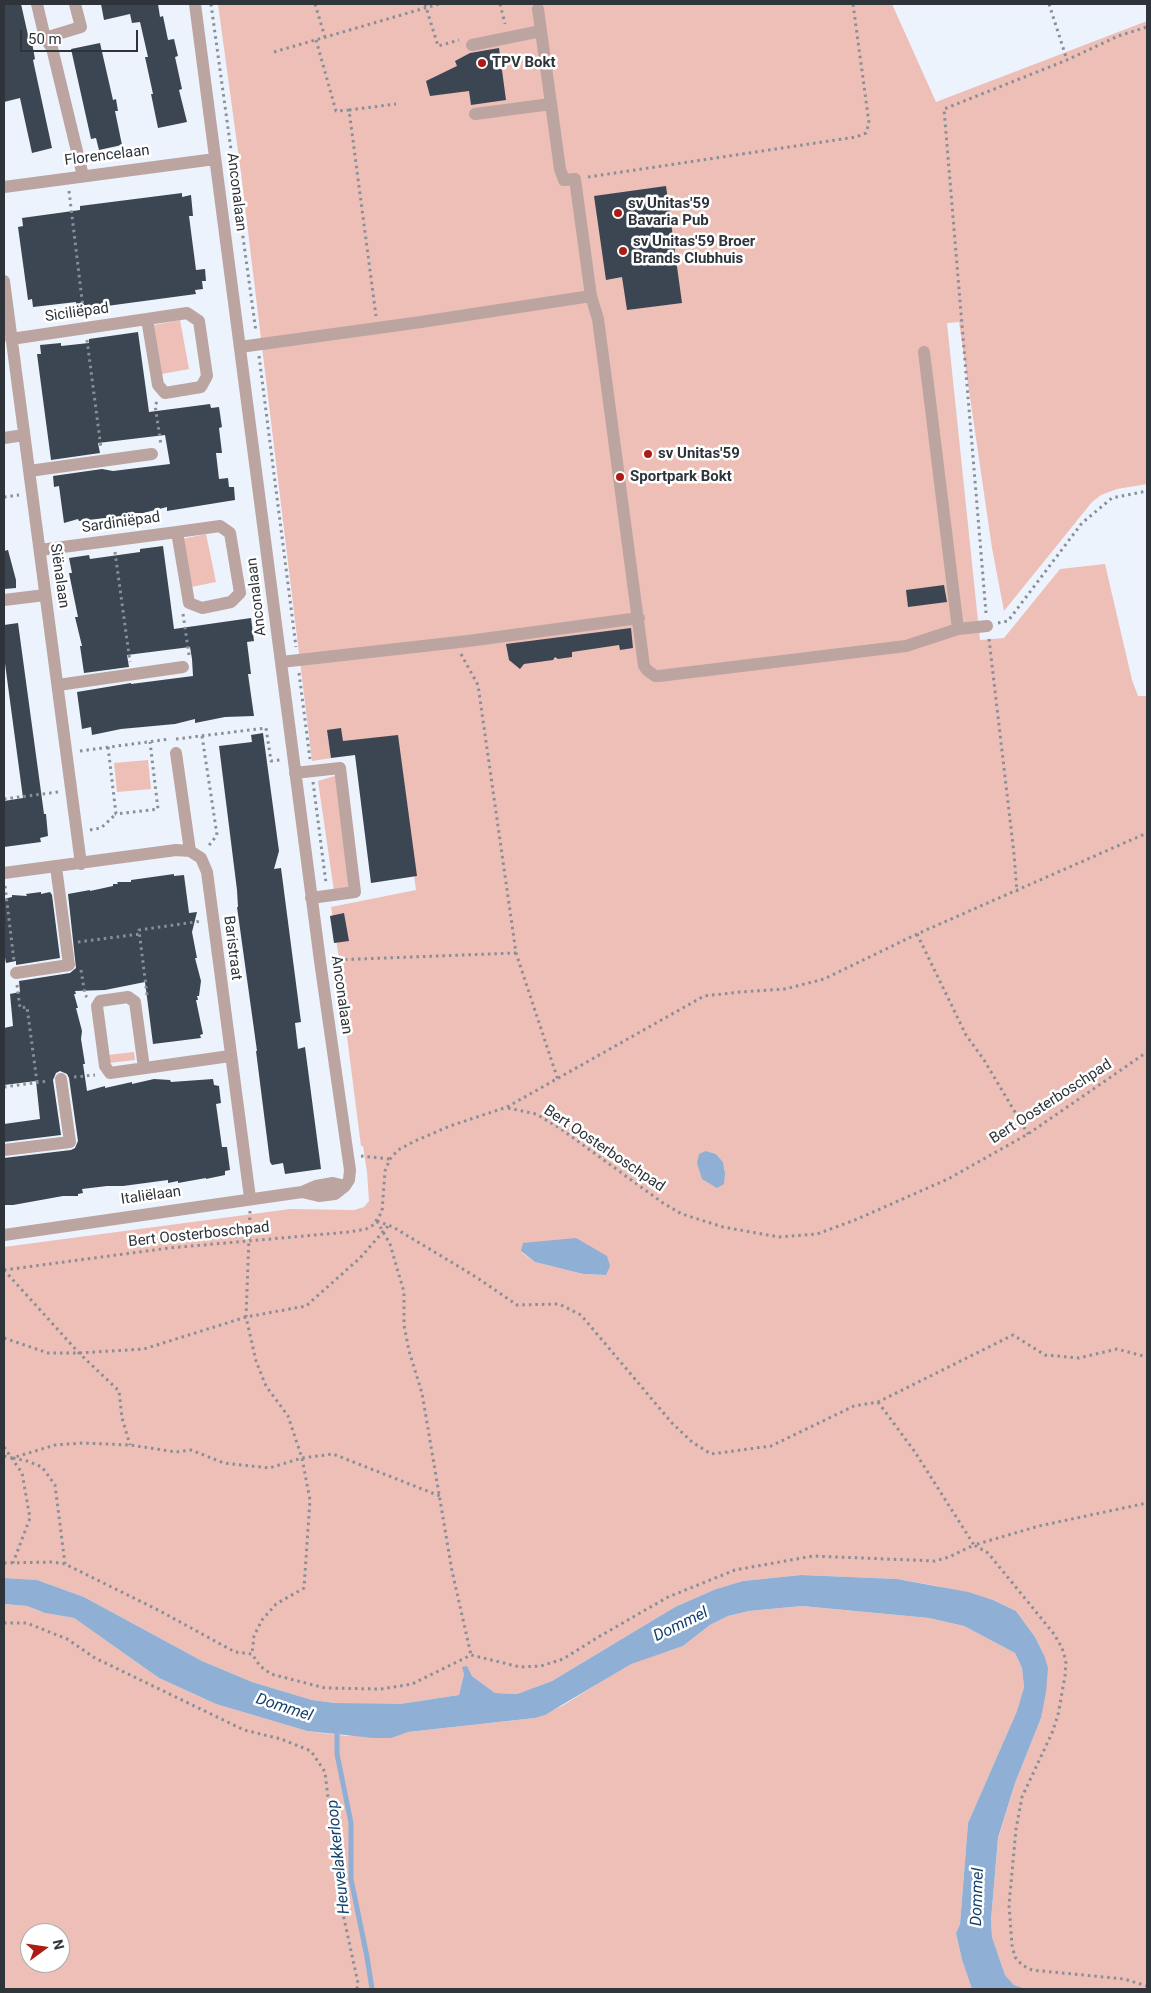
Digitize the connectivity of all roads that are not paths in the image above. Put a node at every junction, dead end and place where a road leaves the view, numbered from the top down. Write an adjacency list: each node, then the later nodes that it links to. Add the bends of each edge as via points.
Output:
1 (37, 4): 6 (street)
2 (75, 4): 6 (street, via 81,27)
3 (195, 4): 10 (street, Anconalaan)
4 (538, 9): 5 (street)
5 (541, 31): 7 (street); 8 (street)
6 (45, 38): 11 (street, via 52,48)
7 (472, 45)
8 (552, 104): 9 (street); 14 (street, via 560,169 564,180 575,179)
9 (475, 114)
10 (215, 159): 11 (street, Florencelaan); 17 (street, Anconalaan)
11 (83, 176): 12 (street, Florencelaan)
12 (4, 186)
13 (4, 281): 16 (street, Siënalaan)
14 (591, 296): 17 (street); 27 (street, via 598,319)
15 (147, 319): 15 (street, Siciliëpad, via 158,385 165,393 201,387 207,376 199,321 187,312); 16 (street, Siciliëpad)
16 (11, 339): 19 (street, Siënalaan)
17 (240, 347): 30 (street, Anconalaan)
18 (924, 352): 29 (street)
19 (24, 435): 20 (street); 22 (street, Siënalaan)
20 (4, 438)
21 (152, 454): 22 (street)
22 (29, 471): 24 (street, Siënalaan)
23 (177, 532): 23 (street, Sardiniëpad, via 189,603 202,608 231,602 240,593 230,533 220,526); 24 (street, Sardiniëpad)
24 (40, 550): 25 (street, Siënalaan)
25 (46, 594): 26 (street); 32 (street, Siënalaan)
26 (4, 600)
27 (639, 618): 29 (street, via 644,666 651,674 659,676 906,646); 30 (street)
28 (987, 626): 29 (street)
29 (958, 629)
30 (281, 662): 34 (street, Anconalaan)
31 (183, 667): 32 (street)
32 (58, 685): 36 (street, Siënalaan)
33 (176, 753): 35 (street, Baristraat)
34 (295, 773): 39 (street, Anconalaan); 39 (street, via 340,768 355,892)
35 (195, 854): 36 (street, via 176,850); 41 (street, Baristraat, via 207,872)
36 (81, 864): 37 (street)
37 (56, 867): 38 (street); 40 (street, via 69,965)
38 (4, 873)
39 (312, 898): 45 (street, Anconalaan, via 350,1170)
40 (16, 973)
41 (230, 1056): 42 (street); 46 (street, Baristraat)
42 (144, 1068): 42 (street, via 135,1002 128,997 100,1001 97,1006 105,1066 110,1073)
43 (62, 1079): 44 (street, via 70,1142)
44 (4, 1150)
45 (345, 1186): 46 (street, Italiëlaan, via 335,1194 318,1196 302,1192)
46 (250, 1198): 47 (street, Italiëlaan)
47 (4, 1235)

